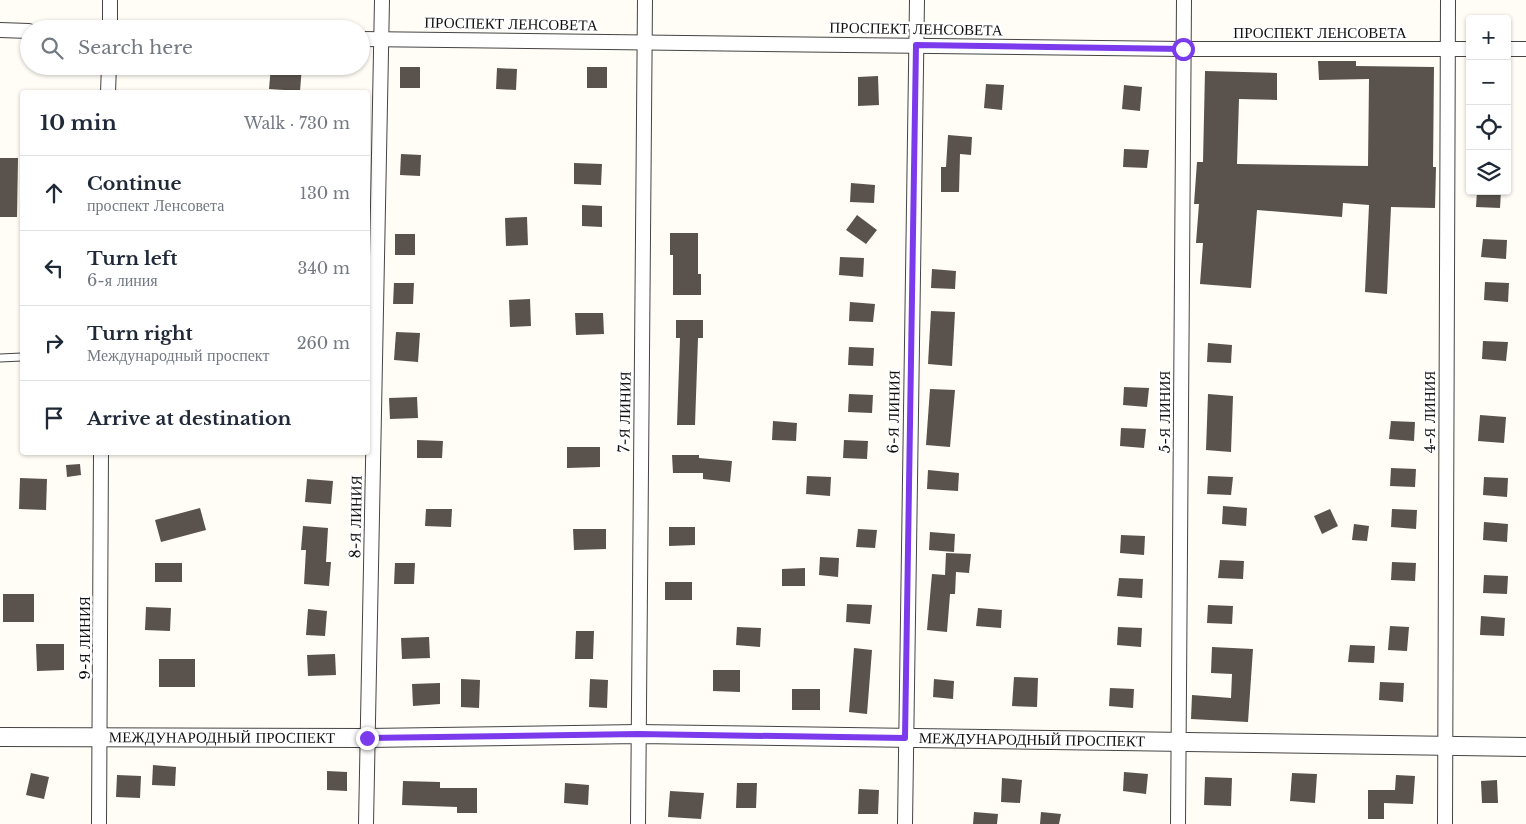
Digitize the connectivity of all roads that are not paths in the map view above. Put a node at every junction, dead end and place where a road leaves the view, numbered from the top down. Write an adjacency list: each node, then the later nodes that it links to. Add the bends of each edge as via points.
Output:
1 (110, 0): 7 (street)
2 (382, 0): 11 (street, 8-Я ЛИНИЯ)
3 (645, 0): 12 (street, 7-Я ЛИНИЯ)
4 (917, 0): 13 (street, 6-Я ЛИНИЯ)
5 (1184, 0): 14 (street, 5-Я ЛИНИЯ)
6 (1448, 0): 15 (street, 4-Я ЛИНИЯ)
7 (110, 20)
8 (0, 30): 9 (street)
9 (20, 31)
10 (370, 39): 11 (street, ПРОСПЕКТ ЛЕНСОВЕТА)
11 (383, 39): 12 (street, ПРОСПЕКТ ЛЕНСОВЕТА); 27 (street, 8-Я ЛИНИЯ)
12 (646, 42): 13 (street, ПРОСПЕКТ ЛЕНСОВЕТА); 24 (street, 7-Я ЛИНИЯ)
13 (916, 45): 14 (street, ПРОСПЕКТ ЛЕНСОВЕТА); 28 (street, 6-Я ЛИНИЯ)
14 (1183, 49): 15 (street, ПРОСПЕКТ ЛЕНСОВЕТА); 29 (street, 5-Я ЛИНИЯ)
15 (1447, 50): 16 (street, ПРОСПЕКТ ЛЕНСОВЕТА); 30 (street, 4-Я ЛИНИЯ)
16 (1466, 50)
17 (1511, 50): 18 (street)
18 (1526, 50)
19 (109, 75): 20 (street)
20 (108, 90)
21 (20, 357): 22 (lane)
22 (0, 358)
23 (101, 455): 26 (street, 9-Я ЛИНИЯ)
24 (638, 734): 27 (street, МЕЖДУНАРОДНЫЙ ПРОСПЕКТ); 28 (street, МЕЖДУНАРОДНЫЙ ПРОСПЕКТ); 34 (street, 7-Я ЛИНИЯ)
25 (0, 737): 26 (street, МЕЖДУНАРОДНЫЙ ПРОСПЕКТ)
26 (101, 738): 27 (street, МЕЖДУНАРОДНЫЙ ПРОСПЕКТ); 32 (street, 9-Я ЛИНИЯ)
27 (367, 738): 33 (street, 8-Я ЛИНИЯ)
28 (905, 738): 29 (street, МЕЖДУНАРОДНЫЙ ПРОСПЕКТ); 35 (street, 6-Я ЛИНИЯ)
29 (1179, 742): 30 (street, МЕЖДУНАРОДНЫЙ ПРОСПЕКТ); 36 (street, 5-Я ЛИНИЯ)
30 (1445, 745): 31 (street, МЕЖДУНАРОДНЫЙ ПРОСПЕКТ); 37 (street, 4-Я ЛИНИЯ)
31 (1526, 747)
32 (99, 824)
33 (366, 824)
34 (638, 824)
35 (905, 824)
36 (1178, 824)
37 (1445, 824)

